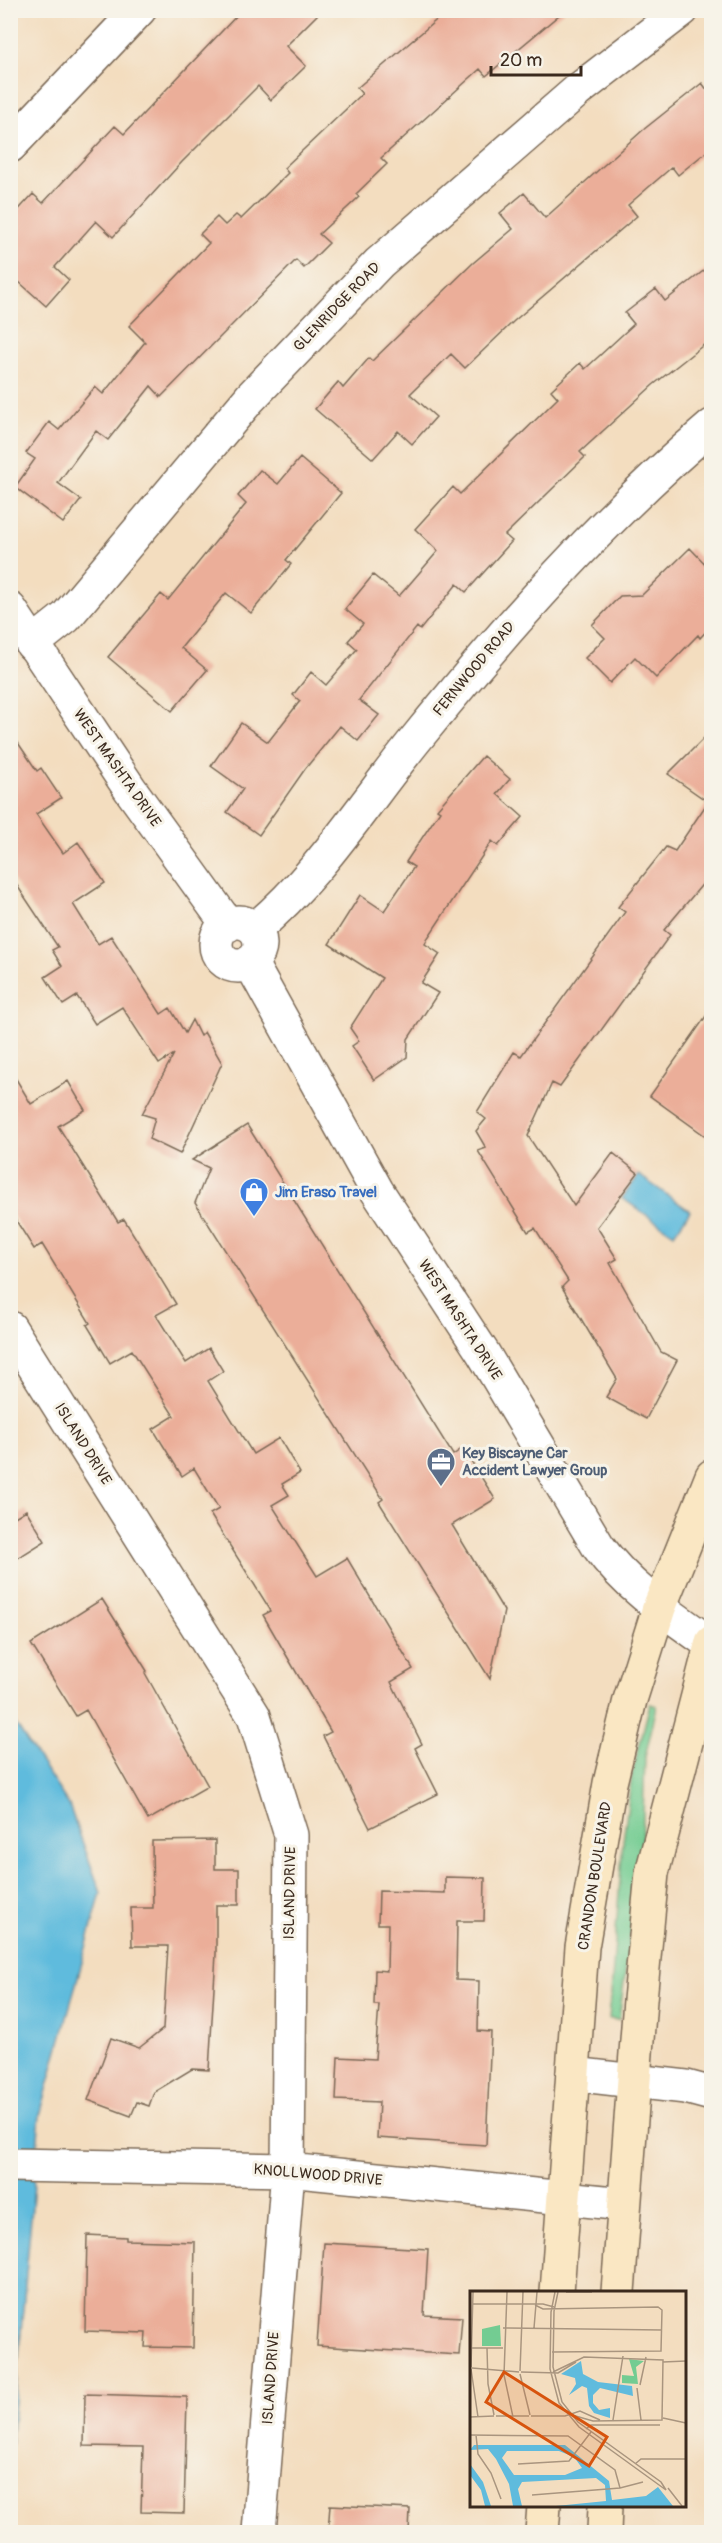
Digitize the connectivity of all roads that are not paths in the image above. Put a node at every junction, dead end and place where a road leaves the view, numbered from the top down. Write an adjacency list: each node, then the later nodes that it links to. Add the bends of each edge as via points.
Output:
1 (139, 10): 3 (street)
2 (682, 10): 6 (street, GLENRIDGE ROAD, via 577,91 380,263 250,398 66,617)
3 (10, 146)
4 (711, 426): 7 (street, FERNWOOD ROAD, via 639,490 546,586 457,689 286,902)
5 (10, 609): 6 (street, WEST MASHTA DRIVE)
6 (32, 644): 7 (street, WEST MASHTA DRIVE, via 130,789)
7 (241, 927): 10 (street, WEST MASHTA DRIVE, via 219,933 216,941 221,958 238,966 250,962 378,1191 495,1373 598,1546 611,1565)
8 (10, 1328): 16 (street, ISLAND DRIVE, via 254,1716 291,1835)
9 (711, 1476): 10 (main road, CRANDON BOULEVARD)
10 (659, 1608): 11 (street, WEST MASHTA DRIVE); 12 (main road, CRANDON BOULEVARD, via 630,1700 610,1783 582,1947)
11 (711, 1644): 13 (main road, via 652,1873)
12 (573, 2074): 13 (street); 17 (main road, CRANDON BOULEVARD)
13 (633, 2081): 14 (street); 18 (main road)
14 (711, 2094)
15 (26, 2165): 16 (street, KNOLLWOOD DRIVE)
16 (288, 2170): 17 (street, KNOLLWOOD DRIVE); 23 (street, ISLAND DRIVE)
17 (563, 2199): 18 (street, KNOLLWOOD DRIVE); 19 (main road, CRANDON BOULEVARD)
18 (624, 2204): 20 (main road)
19 (557, 2291)
20 (618, 2291)
21 (544, 2507): 24 (main road)
22 (605, 2507): 25 (main road)
23 (260, 2532)
24 (542, 2532)
25 (604, 2532)

